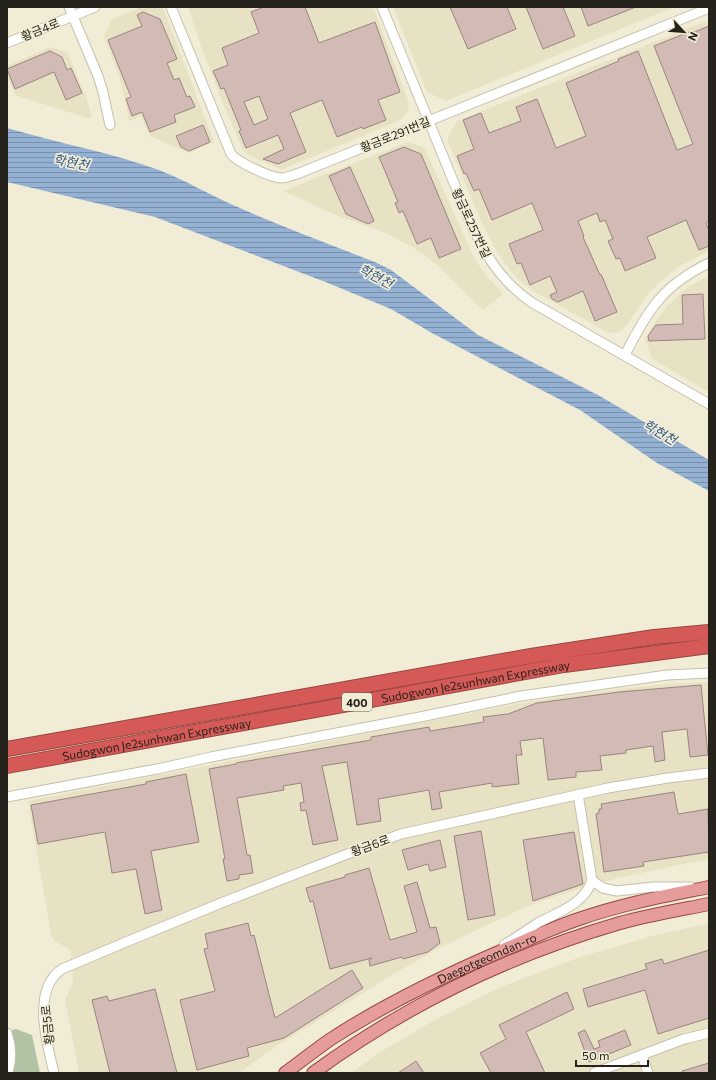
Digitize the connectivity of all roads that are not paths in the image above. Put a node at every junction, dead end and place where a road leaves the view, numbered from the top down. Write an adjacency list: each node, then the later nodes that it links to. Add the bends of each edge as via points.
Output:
1 (96, 7): 5 (street, 황금4로)
2 (171, 7): 7 (street, 황금로291번길, via 228,149 234,158 242,163 276,178 287,177)
3 (382, 7): 7 (street, 황금로257번길)
4 (709, 8): 7 (street, 황금로291번길)
5 (70, 11): 6 (street, 황금4로); 8 (street, via 98,76)
6 (7, 43)
7 (428, 121): 10 (street, 황금로257번길, via 470,222 499,273 531,302)
8 (110, 125)
9 (709, 263): 10 (street, via 684,276 659,298)
10 (625, 354): 11 (street, 황금로257번길)
11 (709, 404)
12 (709, 632): 15 (highway, Sudogwon Je2sunhwan Expressway / 400, via 654,637 531,656)
13 (709, 646): 16 (highway, Sudogwon Je2sunhwan Expressway / 400, via 564,665)
14 (709, 673): 19 (street, via 655,676 521,696 211,756 157,769)
15 (7, 749)
16 (7, 766)
17 (709, 773): 18 (street, 황금6로)
18 (578, 794): 20 (street); 24 (street, 황금6로, via 414,831 375,843 126,942 62,969)
19 (7, 796)
20 (592, 880): 21 (street, via 603,888 618,890); 23 (street, via 586,892 575,903)
21 (707, 887): 23 (main road, Daegotgeomdan-ro, via 580,918)
22 (709, 904): 31 (main road, Daegotgeomdan-ro, via 622,923 524,956 465,982 407,1012)
23 (489, 956): 30 (main road, Daegotgeomdan-ro, via 419,989 371,1016 332,1039)
24 (52, 979): 29 (street, 황금5로, via 45,996 44,1013)
25 (7, 1033): 28 (street, via 11,1050)
26 (709, 1033): 27 (street, via 684,1039)
27 (642, 1055): 32 (street); 33 (street)
28 (8, 1073)
29 (54, 1073)
30 (285, 1073)
31 (313, 1073)
32 (594, 1073)
33 (648, 1073)

